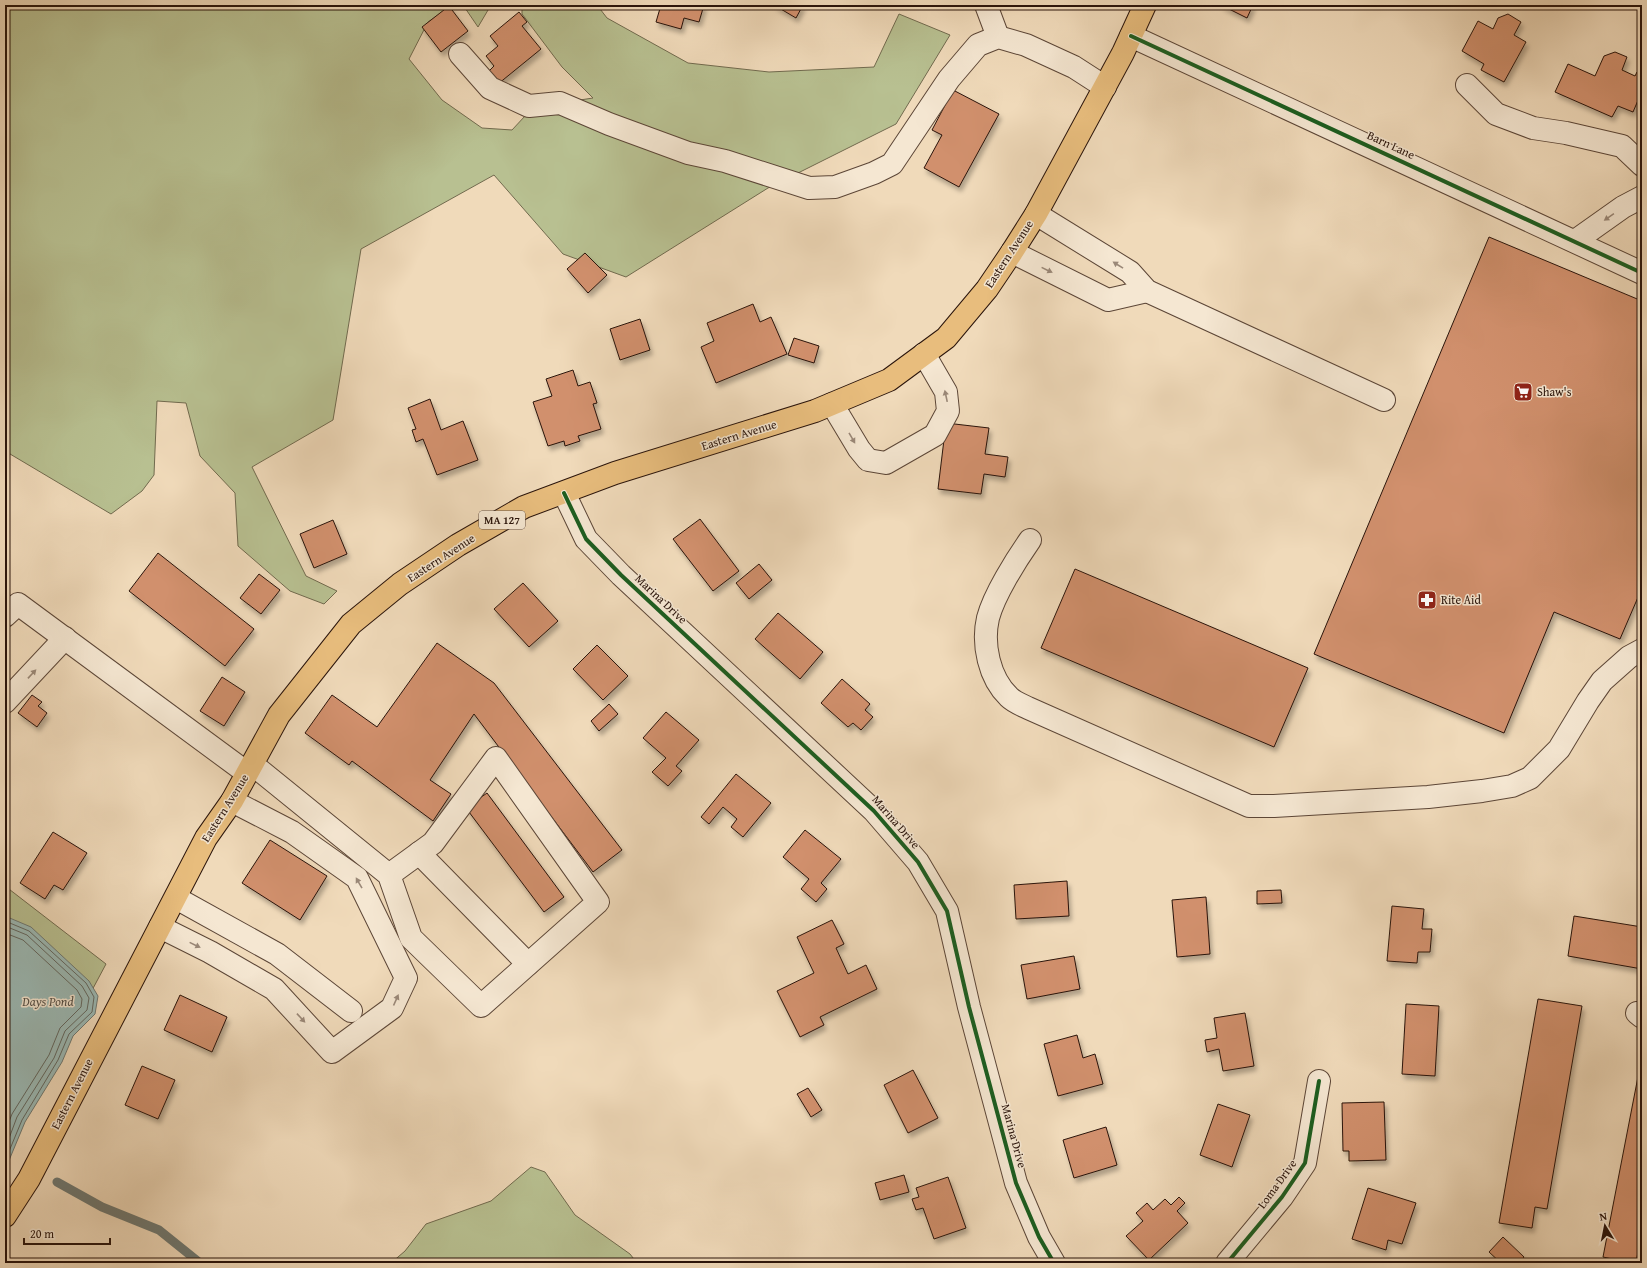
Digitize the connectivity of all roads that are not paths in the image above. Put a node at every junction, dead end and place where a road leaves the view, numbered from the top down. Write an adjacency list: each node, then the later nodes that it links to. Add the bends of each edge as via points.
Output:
1 (986, 5): 4 (street)
2 (1145, 5): 3 (main road, Eastern Avenue / MA 127)
3 (1131, 36): 7 (main road, Eastern Avenue / MA 127); 11 (street, Barn Lane)
4 (998, 37): 5 (street, via 978,45 948,79 892,164 836,187 809,188 725,161 688,153 560,103 529,106 490,88); 7 (street, via 1026,45 1074,67)
5 (460, 54)
6 (1467, 85): 8 (street, via 1496,114 1532,128 1622,146)
7 (1105, 87): 10 (main road, Eastern Avenue / MA 127)
8 (1642, 165)
9 (1642, 197): 11 (street, one-way to 11)
10 (1036, 214): 12 (main road, Eastern Avenue / MA 127); 14 (street, one-way to 10, via 1130,272)
11 (1575, 241): 13 (street, Barn Lane)
12 (1012, 252): 14 (street, one-way to 14, via 1108,300); 15 (main road, Eastern Avenue / MA 127, via 987,289 946,338)
13 (1642, 273)
14 (1147, 291): 16 (street)
15 (924, 354): 17 (main road, Eastern Avenue / MA 127, via 889,380); 17 (street, one-way to 15, via 859,450 868,460 886,463 934,435 948,411 946,392)
16 (1384, 400)
17 (832, 404): 18 (main road, Eastern Avenue / MA 127, via 615,473)
18 (564, 493): 24 (main road, Eastern Avenue / MA 127, via 524,507 458,545 400,584 351,624 279,715); 34 (street, Marina Drive, via 586,539 621,576 874,811 918,862 948,911 969,1007 1016,1184 1038,1237)
19 (1030, 540): 22 (street, via 1003,584 988,618 987,656 996,680 1010,698 1249,806 1428,797 1512,786 1530,778 1559,749 1602,681 1629,657)
20 (12, 610): 21 (street)
21 (65, 638): 23 (street, one-way to 21); 24 (street)
22 (1642, 650)
23 (5, 702)
24 (249, 769): 25 (main road, Eastern Avenue / MA 127); 27 (street)
25 (232, 801): 28 (main road, Eastern Avenue / MA 127, via 206,838); 29 (street, one-way to 25, via 274,989 332,1052 392,1008 406,978 357,878 292,832)
26 (419, 853): 27 (street); 30 (street); 30 (street, via 433,842 496,758 598,902)
27 (389, 875): 30 (street, via 411,938 481,1006)
28 (176, 898): 29 (main road, Eastern Avenue / MA 127); 31 (street, via 277,954)
29 (160, 927): 33 (main road, Eastern Avenue / MA 127, via 29,1179)
30 (528, 964)
31 (351, 1011)
32 (1319, 1081): 35 (street, Loma Drive, via 1305,1163 1282,1197)
33 (5, 1216)
34 (1054, 1263)
35 (1227, 1263)

